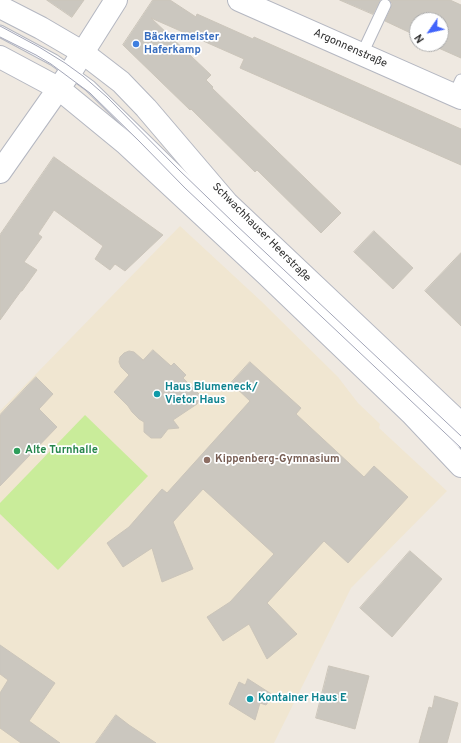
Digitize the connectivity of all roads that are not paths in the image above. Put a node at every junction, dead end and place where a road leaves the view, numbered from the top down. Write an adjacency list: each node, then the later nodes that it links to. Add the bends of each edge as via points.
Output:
1 (116, 0): 6 (main road)
2 (239, 0): 7 (main road, Argonnenstraße)
3 (385, 5): 7 (lane)
4 (0, 7): 6 (main road, Schwachhauser Heerstraße)
5 (0, 31): 9 (lane, via 54,60)
6 (82, 52): 9 (main road); 12 (main road, Schwachhauser Heerstraße, via 120,82 146,108 227,203)
7 (362, 54): 10 (main road, Argonnenstraße)
8 (0, 57): 9 (main road)
9 (65, 80): 11 (main road); 13 (lane, via 90,86); 14 (main road, via 125,143 411,413)
10 (459, 91)
11 (0, 172)
12 (461, 424)
13 (461, 442)
14 (461, 466)

